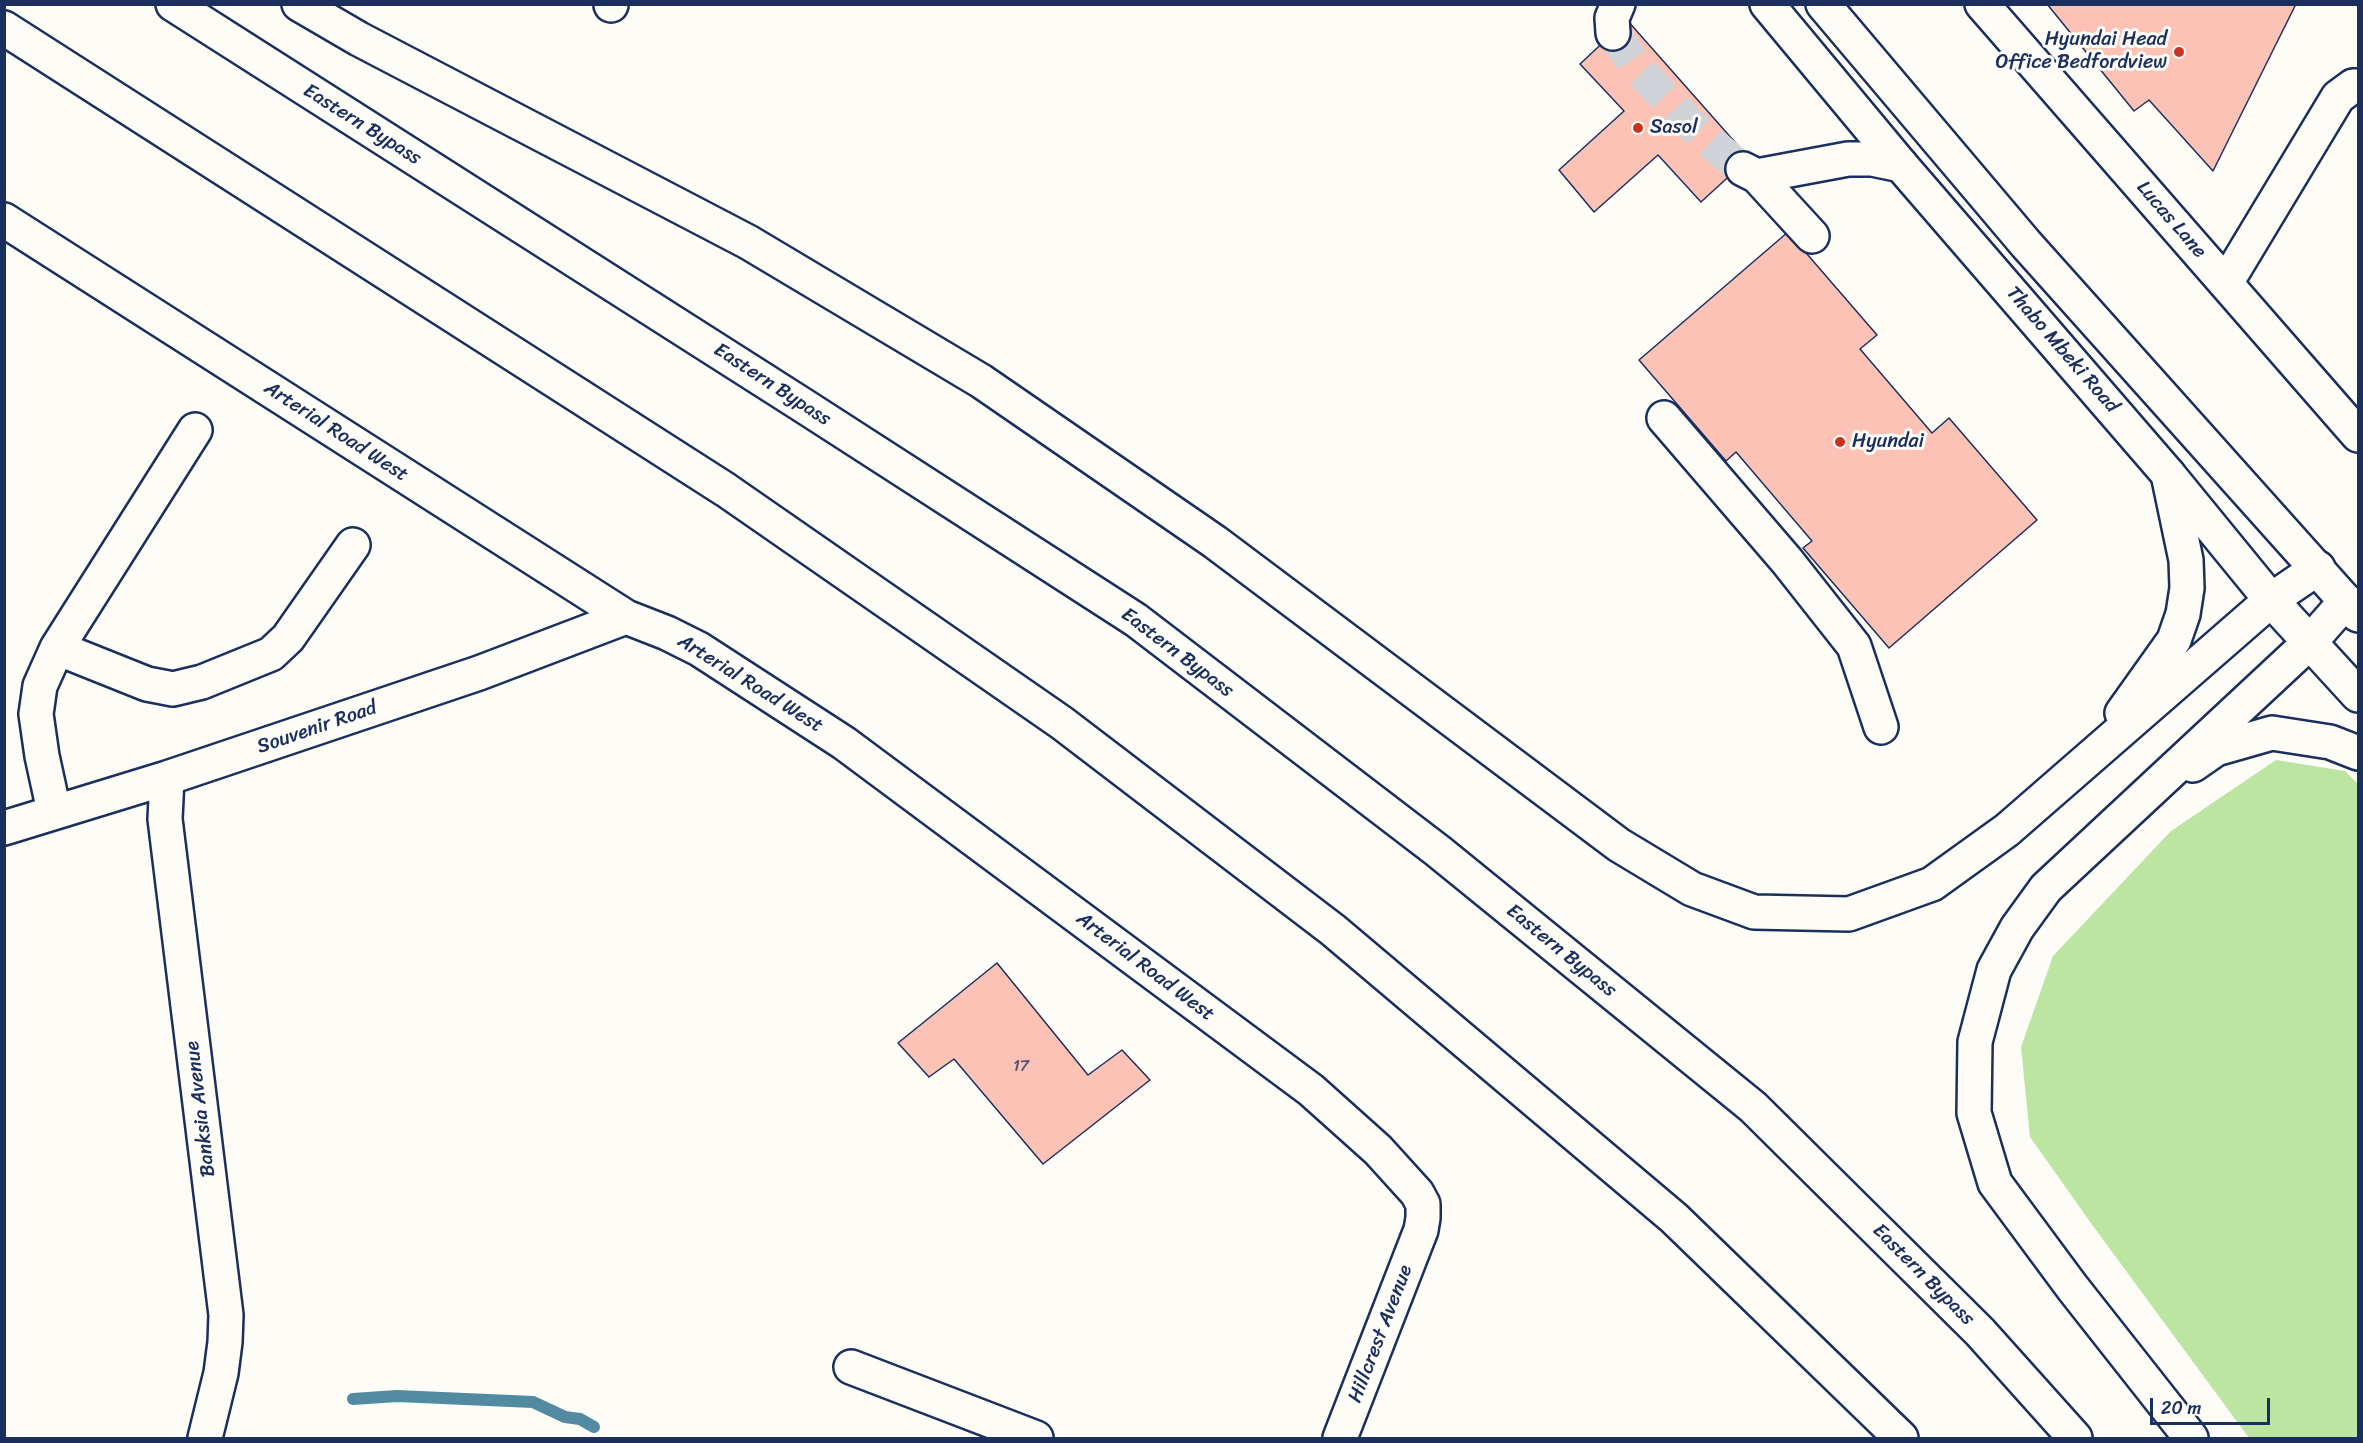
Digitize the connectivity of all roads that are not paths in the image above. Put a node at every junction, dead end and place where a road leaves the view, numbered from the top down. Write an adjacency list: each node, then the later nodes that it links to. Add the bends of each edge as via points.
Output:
1 (173, 4): 37 (main road, Eastern Bypass, via 1136,620 1438,851 1753,1107 1980,1332)
2 (299, 4): 26 (main road, via 748,242 981,381 1215,542 1618,845 1692,889 1754,912 1849,914 1932,884 2007,830)
3 (1767, 4): 8 (main road, Thabo Mbeki Road)
4 (1823, 4): 17 (main road, via 2026,244)
5 (1982, 4): 11 (main road, Lucas Lane)
6 (4, 28): 36 (main road, via 726,490 1062,723 1333,930 1674,1218)
7 (2358, 86): 11 (main road, via 2338,97)
8 (1901, 165): 10 (main road, via 1848,159 1794,171 1748,172); 15 (main road, Thabo Mbeki Road)
9 (4, 220): 20 (main road, Arterial Road West)
10 (1812, 236)
11 (2226, 283): 14 (main road, Lucas Lane)
12 (1664, 418): 24 (main road, via 1854,646)
13 (195, 430): 22 (main road)
14 (2357, 431)
15 (2168, 474): 18 (main road, Thabo Mbeki Road); 26 (main road, via 2186,560 2183,614 2174,640)
16 (353, 545): 22 (main road, via 288,638 272,654 202,682 173,689 147,684)
17 (2318, 568): 18 (main road); 19 (main road)
18 (2271, 600): 21 (main road, Thabo Mbeki Road); 26 (main road)
19 (2352, 608): 21 (main road)
20 (626, 617): 27 (main road, Souvenir Road, via 479,673); 31 (main road, Arterial Road West, via 699,649 844,743 1311,1090 1378,1150 1416,1192 1423,1204)
21 (2310, 642): 23 (main road, Thabo Mbeki Road); 29 (main road)
22 (57, 648): 28 (main road, via 40,686 36,714)
23 (2358, 695)
24 (1881, 727)
25 (2358, 753): 29 (main road, via 2330,742 2272,733 2216,749)
26 (2089, 759)
27 (167, 778): 28 (main road, Souvenir Road); 33 (main road, Banksia Avenue, via 165,819 226,1315 221,1373)
28 (54, 811): 30 (main road, Souvenir Road)
29 (2121, 816): 38 (main road, via 2046,888 2017,928 1994,970 1975,1042 1974,1113 1995,1183)
30 (4, 828)
31 (1421, 1230): 35 (main road, Hillcrest Avenue)
32 (851, 1367): 34 (main road)
33 (205, 1438)
34 (1036, 1438)
35 (1340, 1438)
36 (1901, 1438)
37 (2075, 1438)
38 (2191, 1438)

